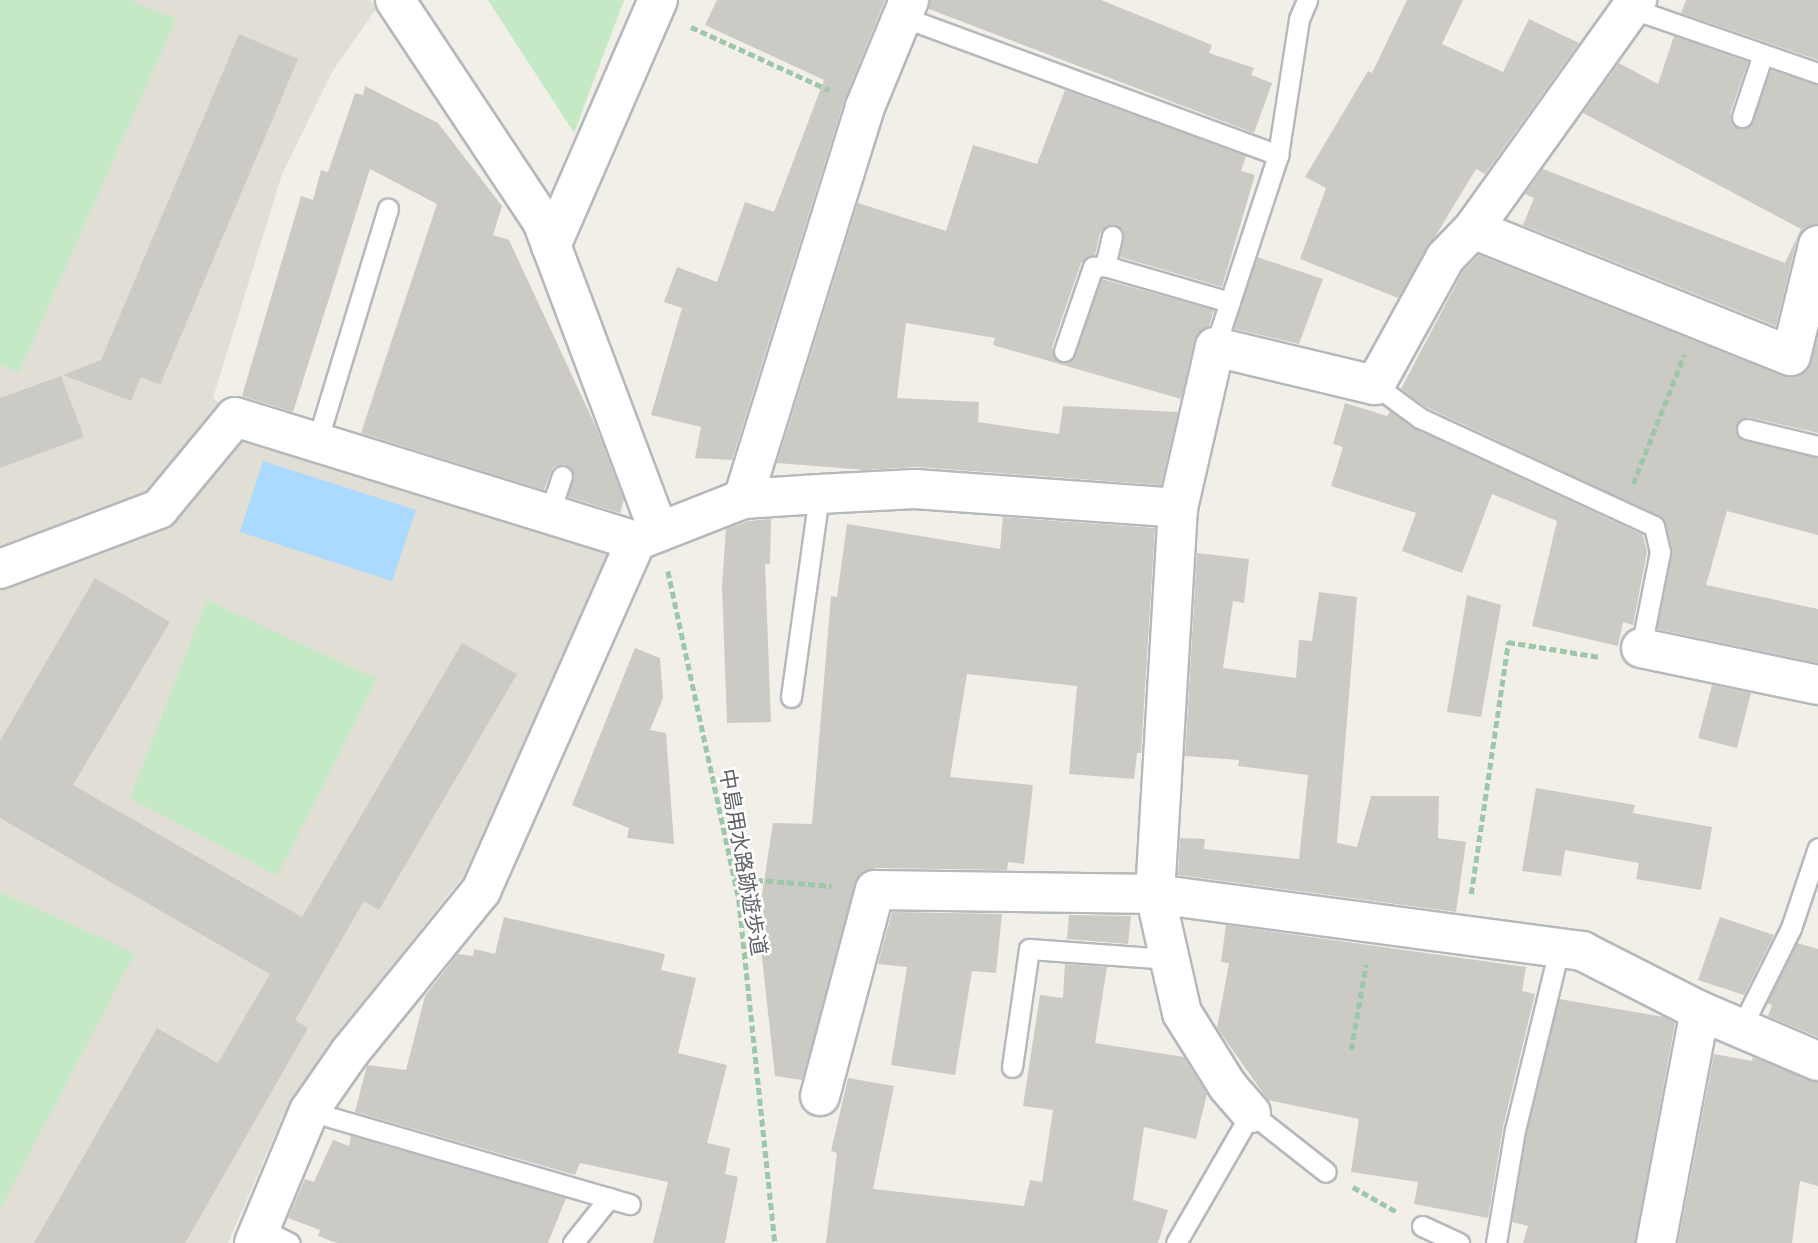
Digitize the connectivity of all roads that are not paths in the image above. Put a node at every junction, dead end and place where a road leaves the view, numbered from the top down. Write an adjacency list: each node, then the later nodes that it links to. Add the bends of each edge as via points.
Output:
1 (396, 0): 14 (street, via 542,220)
2 (1307, 0): 9 (lane, via 1299,19)
3 (1635, 4): 6 (lane); 11 (street)
4 (656, 5): 14 (street)
5 (906, 8): 9 (lane); 25 (street, via 865,107)
6 (1763, 54): 7 (lane); 8 (lane)
7 (1818, 73)
8 (1741, 117)
9 (1278, 155): 16 (lane)
10 (388, 209): 21 (lane)
11 (1473, 229): 13 (street, via 1791,356); 19 (street, via 1445,258)
12 (1112, 236): 15 (lane)
13 (1818, 245)
14 (551, 246): 28 (street)
15 (1105, 266): 16 (lane); 18 (lane, via 1093,267)
16 (1230, 302): 17 (lane)
17 (1215, 347): 19 (street); 26 (street)
18 (1064, 351)
19 (1375, 385): 30 (lane, via 1420,418 1654,526 1660,552)
20 (1747, 429): 22 (lane)
21 (317, 442): 27 (street); 29 (street, via 235,417 159,509)
22 (1818, 446)
23 (562, 476): 27 (lane)
24 (819, 494): 25 (street); 26 (street, via 915,489); 32 (lane)
25 (743, 499): 28 (street)
26 (1178, 508): 34 (street)
27 (549, 514): 28 (street)
28 (647, 536): 42 (street, via 481,891 350,1052)
29 (0, 569)
30 (1641, 648): 31 (street)
31 (1818, 685)
32 (791, 697)
33 (1818, 848): 38 (lane, via 1791,928)
34 (1155, 894): 35 (street); 36 (street); 41 (street, via 875,890)
35 (1559, 949): 37 (street, via 1582,951); 52 (lane, via 1515,1130)
36 (1168, 959): 40 (lane, via 1029,949); 43 (street, via 1182,1013 1227,1085)
37 (1700, 1011): 38 (street); 53 (street)
38 (1741, 1028): 39 (street)
39 (1818, 1061)
40 (1012, 1067)
41 (820, 1096)
42 (309, 1111): 45 (lane); 48 (street)
43 (1251, 1113): 44 (lane); 50 (lane)
44 (1326, 1172)
45 (609, 1198): 46 (lane); 49 (lane)
46 (630, 1204)
47 (1422, 1226): 51 (lane)
48 (269, 1238)
49 (573, 1243)
50 (1176, 1243)
51 (1459, 1243)
52 (1496, 1243)
53 (1656, 1243)

